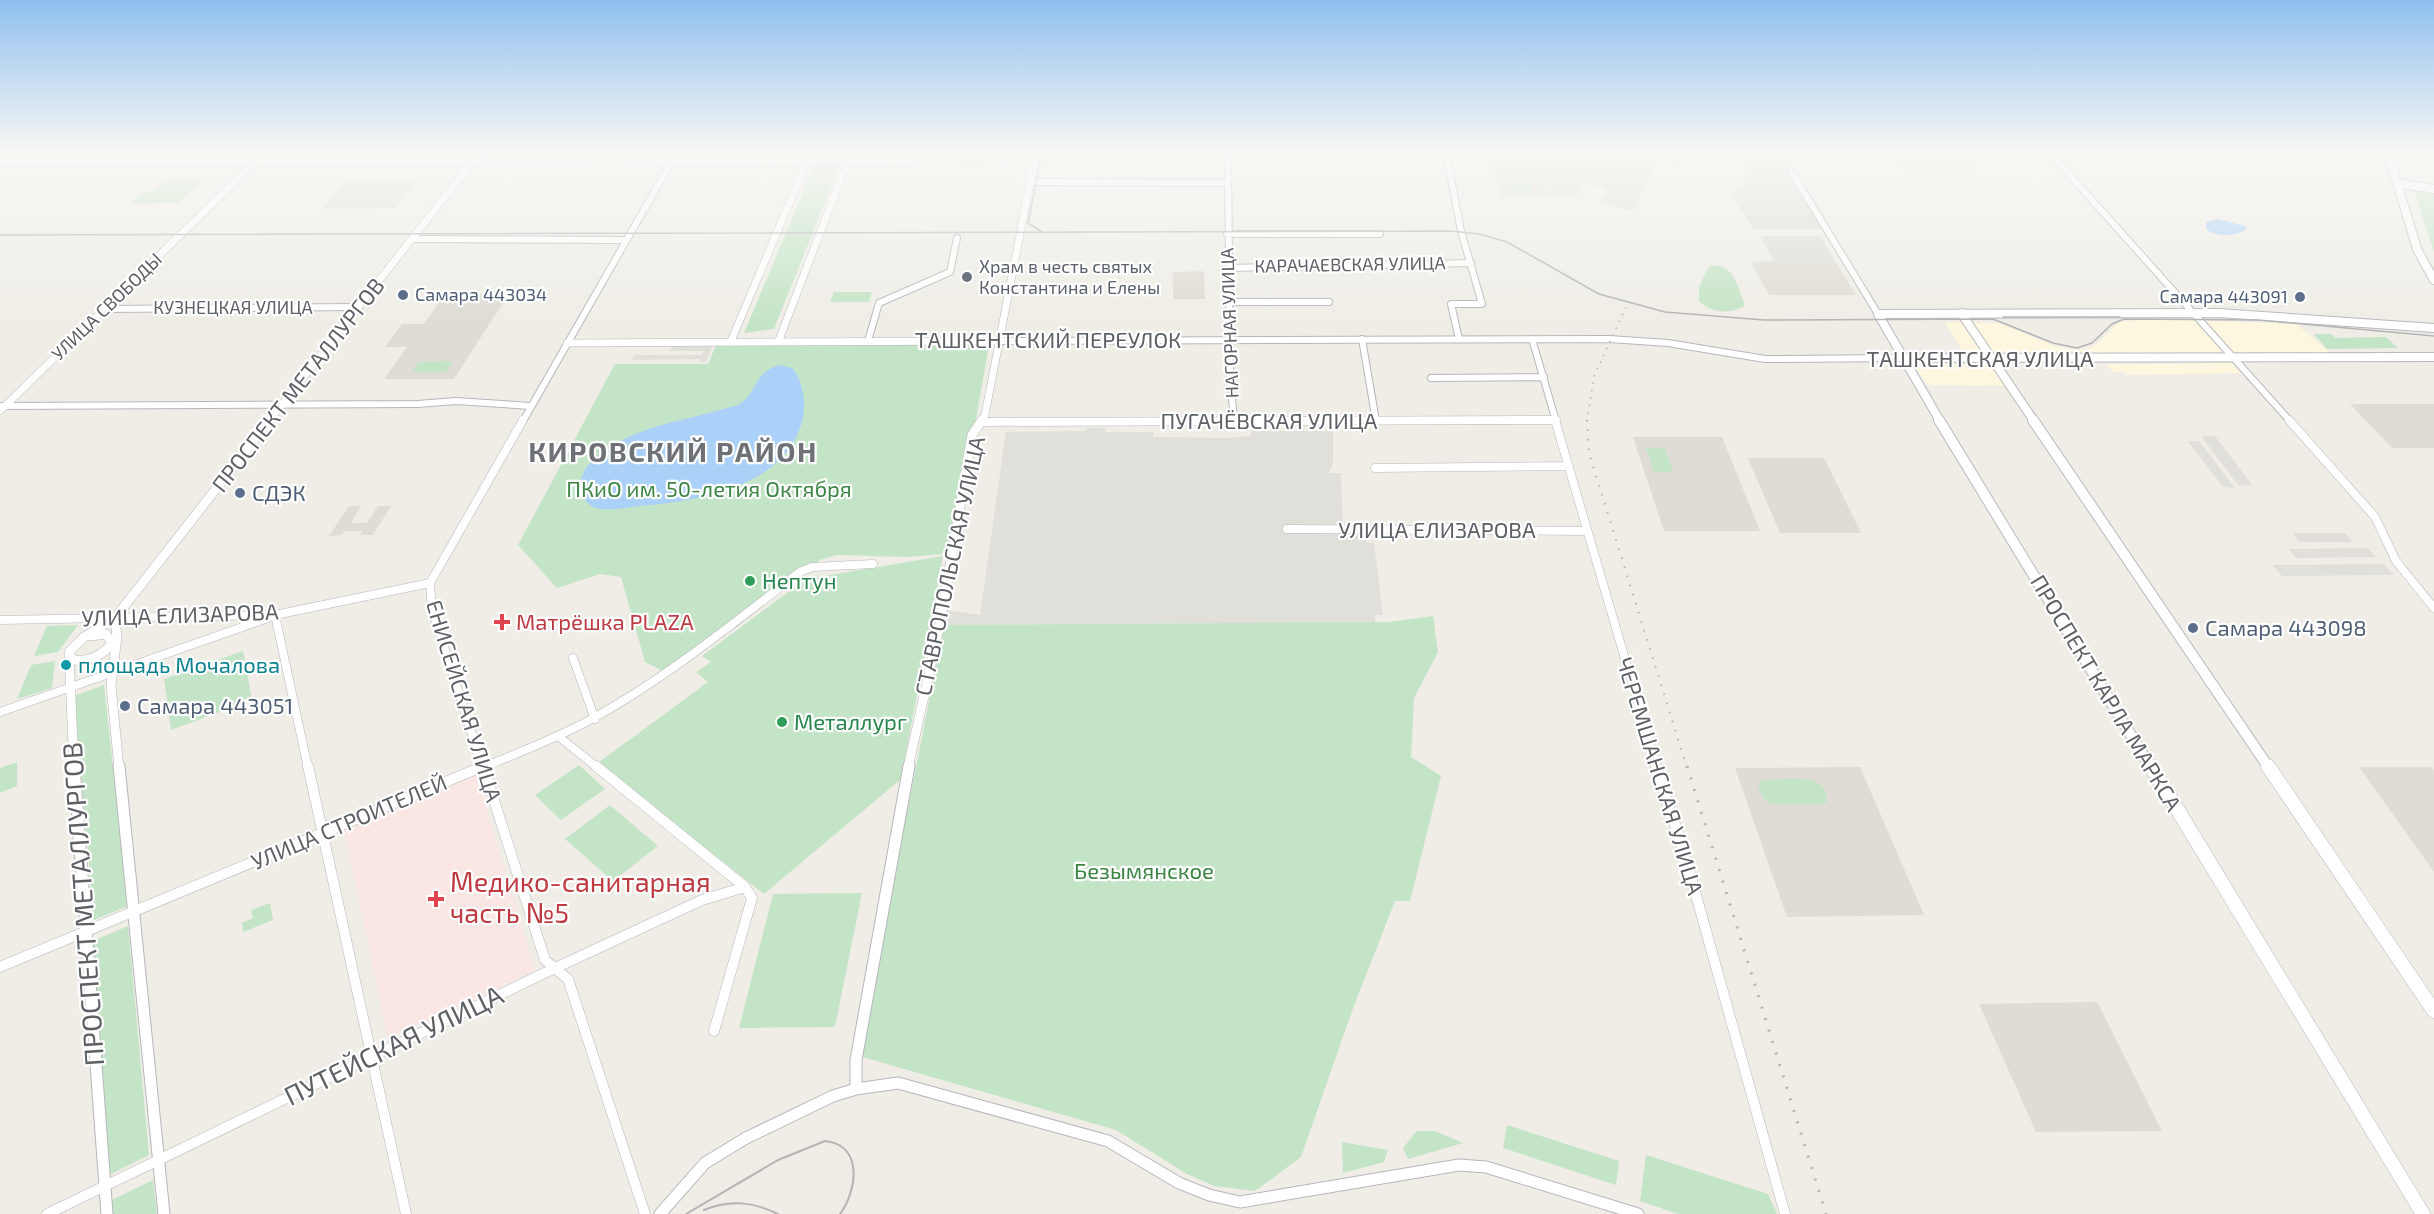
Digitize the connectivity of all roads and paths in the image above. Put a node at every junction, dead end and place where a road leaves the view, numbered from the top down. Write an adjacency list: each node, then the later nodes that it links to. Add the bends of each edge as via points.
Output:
1 (208, 209): 23 (street, УЛИЦА СВОБОДЫ)
2 (436, 209): 15 (street, ПРОСПЕКТ МЕТАЛЛУРГОВ)
3 (644, 209): 16 (street, ЕНИСЕЙСКАЯ УЛИЦА)
4 (787, 209): 33 (street)
5 (829, 209): 32 (street)
6 (1025, 209): 35 (street, СТАВРОПОЛЬСКАЯ УЛИЦА)
7 (1227, 209): 12 (street, НАГОРНАЯ УЛИЦА)
8 (1459, 209): 17 (street)
9 (1814, 209): 26 (street, ПРОСПЕКТ КАРЛА МАРКСА)
10 (2099, 209): 25 (street)
11 (2405, 209): 19 (main road, via 2417,249)
12 (1227, 234): 13 (street); 18 (street, НАГОРНАЯ УЛИЦА)
13 (1380, 234)
14 (957, 238): 34 (street, via 950,272 879,303)
15 (412, 239): 16 (street); 22 (street, ПРОСПЕКТ МЕТАЛЛУРГОВ)
16 (626, 240): 36 (street, ЕНИСЕЙСКАЯ УЛИЦА)
17 (1471, 263): 18 (street, КАРАЧАЕВСКАЯ УЛИЦА); 30 (street, via 1482,304 1451,304)
18 (1229, 268): 21 (street, НАГОРНАЯ УЛИЦА)
19 (2434, 280)
20 (1329, 302): 21 (street)
21 (1230, 303): 28 (street, НАГОРНАЯ УЛИЦА)
22 (359, 307): 23 (street, КУЗНЕЦКАЯ УЛИЦА); 43 (street, ПРОСПЕКТ МЕТАЛЛУРГОВ)
23 (107, 309): 45 (street, УЛИЦА СВОБОДЫ)
24 (1960, 313): 25 (main road, ТАШКЕНТСКАЯ УЛИЦА); 26 (main road, ТАШКЕНТСКАЯ УЛИЦА); 39 (main road)
25 (2192, 313): 27 (main road, ТАШКЕНТСКАЯ УЛИЦА); 40 (street)
26 (1878, 314): 38 (main road, ПРОСПЕКТ КАРЛА МАРКСА)
27 (2432, 327)
28 (1229, 339): 29 (street, ТАШКЕНТСКИЙ ПЕРЕУЛОК); 35 (street, ТАШКЕНТСКИЙ ПЕРЕУЛОК); 49 (street, НАГОРНАЯ УЛИЦА)
29 (1362, 339): 30 (street, ТАШКЕНТСКИЙ ПЕРЕУЛОК); 47 (street)
30 (1459, 339): 31 (street, ТАШКЕНТСКИЙ ПЕРЕУЛОК)
31 (1530, 339): 38 (street, ТАШКЕНТСКАЯ УЛИЦА, via 1629,339 1765,358); 41 (street, ЧЕРЕМШАНСКАЯ УЛИЦА)
32 (779, 340): 33 (street, ТАШКЕНТСКИЙ ПЕРЕУЛОК); 34 (street, ТАШКЕНТСКИЙ ПЕРЕУЛОК)
33 (730, 341): 36 (street, ТАШКЕНТСКИЙ ПЕРЕУЛОК)
34 (868, 341): 35 (street, ТАШКЕНТСКИЙ ПЕРЕУЛОК)
35 (999, 341): 48 (street, СТАВРОПОЛЬСКАЯ УЛИЦА)
36 (567, 343): 44 (street, ЕНИСЕЙСКАЯ УЛИЦА)
37 (2434, 357): 40 (main road, ТАШКЕНТСКАЯ УЛИЦА)
38 (1904, 358): 39 (main road, ТАШКЕНТСКАЯ УЛИЦА); 90 (main road, ПРОСПЕКТ КАРЛА МАРКСА)
39 (1991, 358): 40 (main road, ТАШКЕНТСКАЯ УЛИЦА); 76 (main road)
40 (2234, 358): 56 (street, via 2370,510 2396,561)
41 (1544, 377): 42 (street); 46 (street, ЧЕРЕМШАНСКАЯ УЛИЦА)
42 (1431, 378)
43 (282, 405): 44 (street, via 456,401); 45 (street); 58 (street, ПРОСПЕКТ МЕТАЛЛУРГОВ)
44 (531, 406): 55 (street, ЕНИСЕЙСКАЯ УЛИЦА)
45 (2, 407)
46 (1556, 420): 47 (street, ПУГАЧЁВСКАЯ УЛИЦА); 50 (street, ЧЕРЕМШАНСКАЯ УЛИЦА)
47 (1376, 421): 49 (street, ПУГАЧЁВСКАЯ УЛИЦА)
48 (982, 422): 49 (street, ПУГАЧЁВСКАЯ УЛИЦА); 79 (street, СТАВРОПОЛЬСКАЯ УЛИЦА, via 972,435 941,619 914,737 856,1060)
49 (1234, 422)
50 (1569, 466): 51 (street); 53 (street, ЧЕРЕМШАНСКАЯ УЛИЦА)
51 (1375, 468)
52 (1287, 529): 53 (street, УЛИЦА ЕЛИЗАРОВА)
53 (1587, 531): 89 (street, ЧЕРЕМШАНСКАЯ УЛИЦА, via 1687,862)
54 (873, 564): 67 (street, УЛИЦА СТРОИТЕЛЕЙ, via 812,567 800,572 704,645)
55 (430, 583): 57 (street, УЛИЦА ЕЛИЗАРОВА); 69 (street, ЕНИСЕЙСКАЯ УЛИЦА, via 432,610)
56 (2434, 608)
57 (275, 615): 58 (street, УЛИЦА ЕЛИЗАРОВА); 64 (street); 70 (street)
58 (115, 618): 59 (street, УЛИЦА ЕЛИЗАРОВА); 60 (street, ПРОСПЕКТ МЕТАЛЛУРГОВ); 61 (street, ПРОСПЕКТ МЕТАЛЛУРГОВ)
59 (0, 620)
60 (76, 644): 61 (street, via 101,634); 62 (street, ПРОСПЕКТ МЕТАЛЛУРГОВ)
61 (113, 644): 62 (street, via 84,661); 64 (street, ПРОСПЕКТ МЕТАЛЛУРГОВ)
62 (69, 655): 65 (street, ПРОСПЕКТ МЕТАЛЛУРГОВ)
63 (573, 658): 67 (street)
64 (111, 674): 65 (street); 72 (street, ПРОСПЕКТ МЕТАЛЛУРГОВ)
65 (69, 688): 66 (street); 73 (street, ПРОСПЕКТ МЕТАЛЛУРГОВ)
66 (0, 712)
67 (595, 719): 68 (street, УЛИЦА СТРОИТЕЛЕЙ)
68 (558, 736): 69 (street, УЛИЦА СТРОИТЕЛЕЙ); 71 (street)
69 (482, 766): 70 (street, УЛИЦА СТРОИТЕЛЕЙ); 75 (street, ЕНИСЕЙСКАЯ УЛИЦА, via 545,960)
70 (323, 832): 72 (street, УЛИЦА СТРОИТЕЛЕЙ); 78 (street)
71 (745, 887): 75 (street, ПУТЕЙСКАЯ УЛИЦА, via 702,900); 77 (street, via 752,898)
72 (134, 913): 73 (street, УЛИЦА СТРОИТЕЛЕЙ); 80 (street, ПРОСПЕКТ МЕТАЛЛУРГОВ)
73 (86, 931): 74 (street, УЛИЦА СТРОИТЕЛЕЙ); 81 (street, ПРОСПЕКТ МЕТАЛЛУРГОВ)
74 (0, 967)
75 (555, 968): 78 (street, ПУТЕЙСКАЯ УЛИЦА); 86 (street, ЕНИСЕЙСКАЯ УЛИЦА, via 568,979)
76 (2434, 1011)
77 (714, 1031)
78 (371, 1059): 80 (street, ПУТЕЙСКАЯ УЛИЦА); 85 (street)
79 (856, 1089): 87 (street, via 775,1124 705,1163); 88 (street, via 898,1083 1053,1124 1108,1141 1179,1183 1240,1202 1459,1165 1486,1167)
80 (159, 1161): 81 (street, ПУТЕЙСКАЯ УЛИЦА); 84 (street, ПРОСПЕКТ МЕТАЛЛУРГОВ)
81 (106, 1187): 82 (street, ПУТЕЙСКАЯ УЛИЦА); 83 (street, ПРОСПЕКТ МЕТАЛЛУРГОВ)
82 (47, 1214)
83 (107, 1214)
84 (164, 1214)
85 (406, 1214)
86 (645, 1214)
87 (660, 1214)
88 (1638, 1214)
89 (1785, 1214)
90 (2423, 1214)

